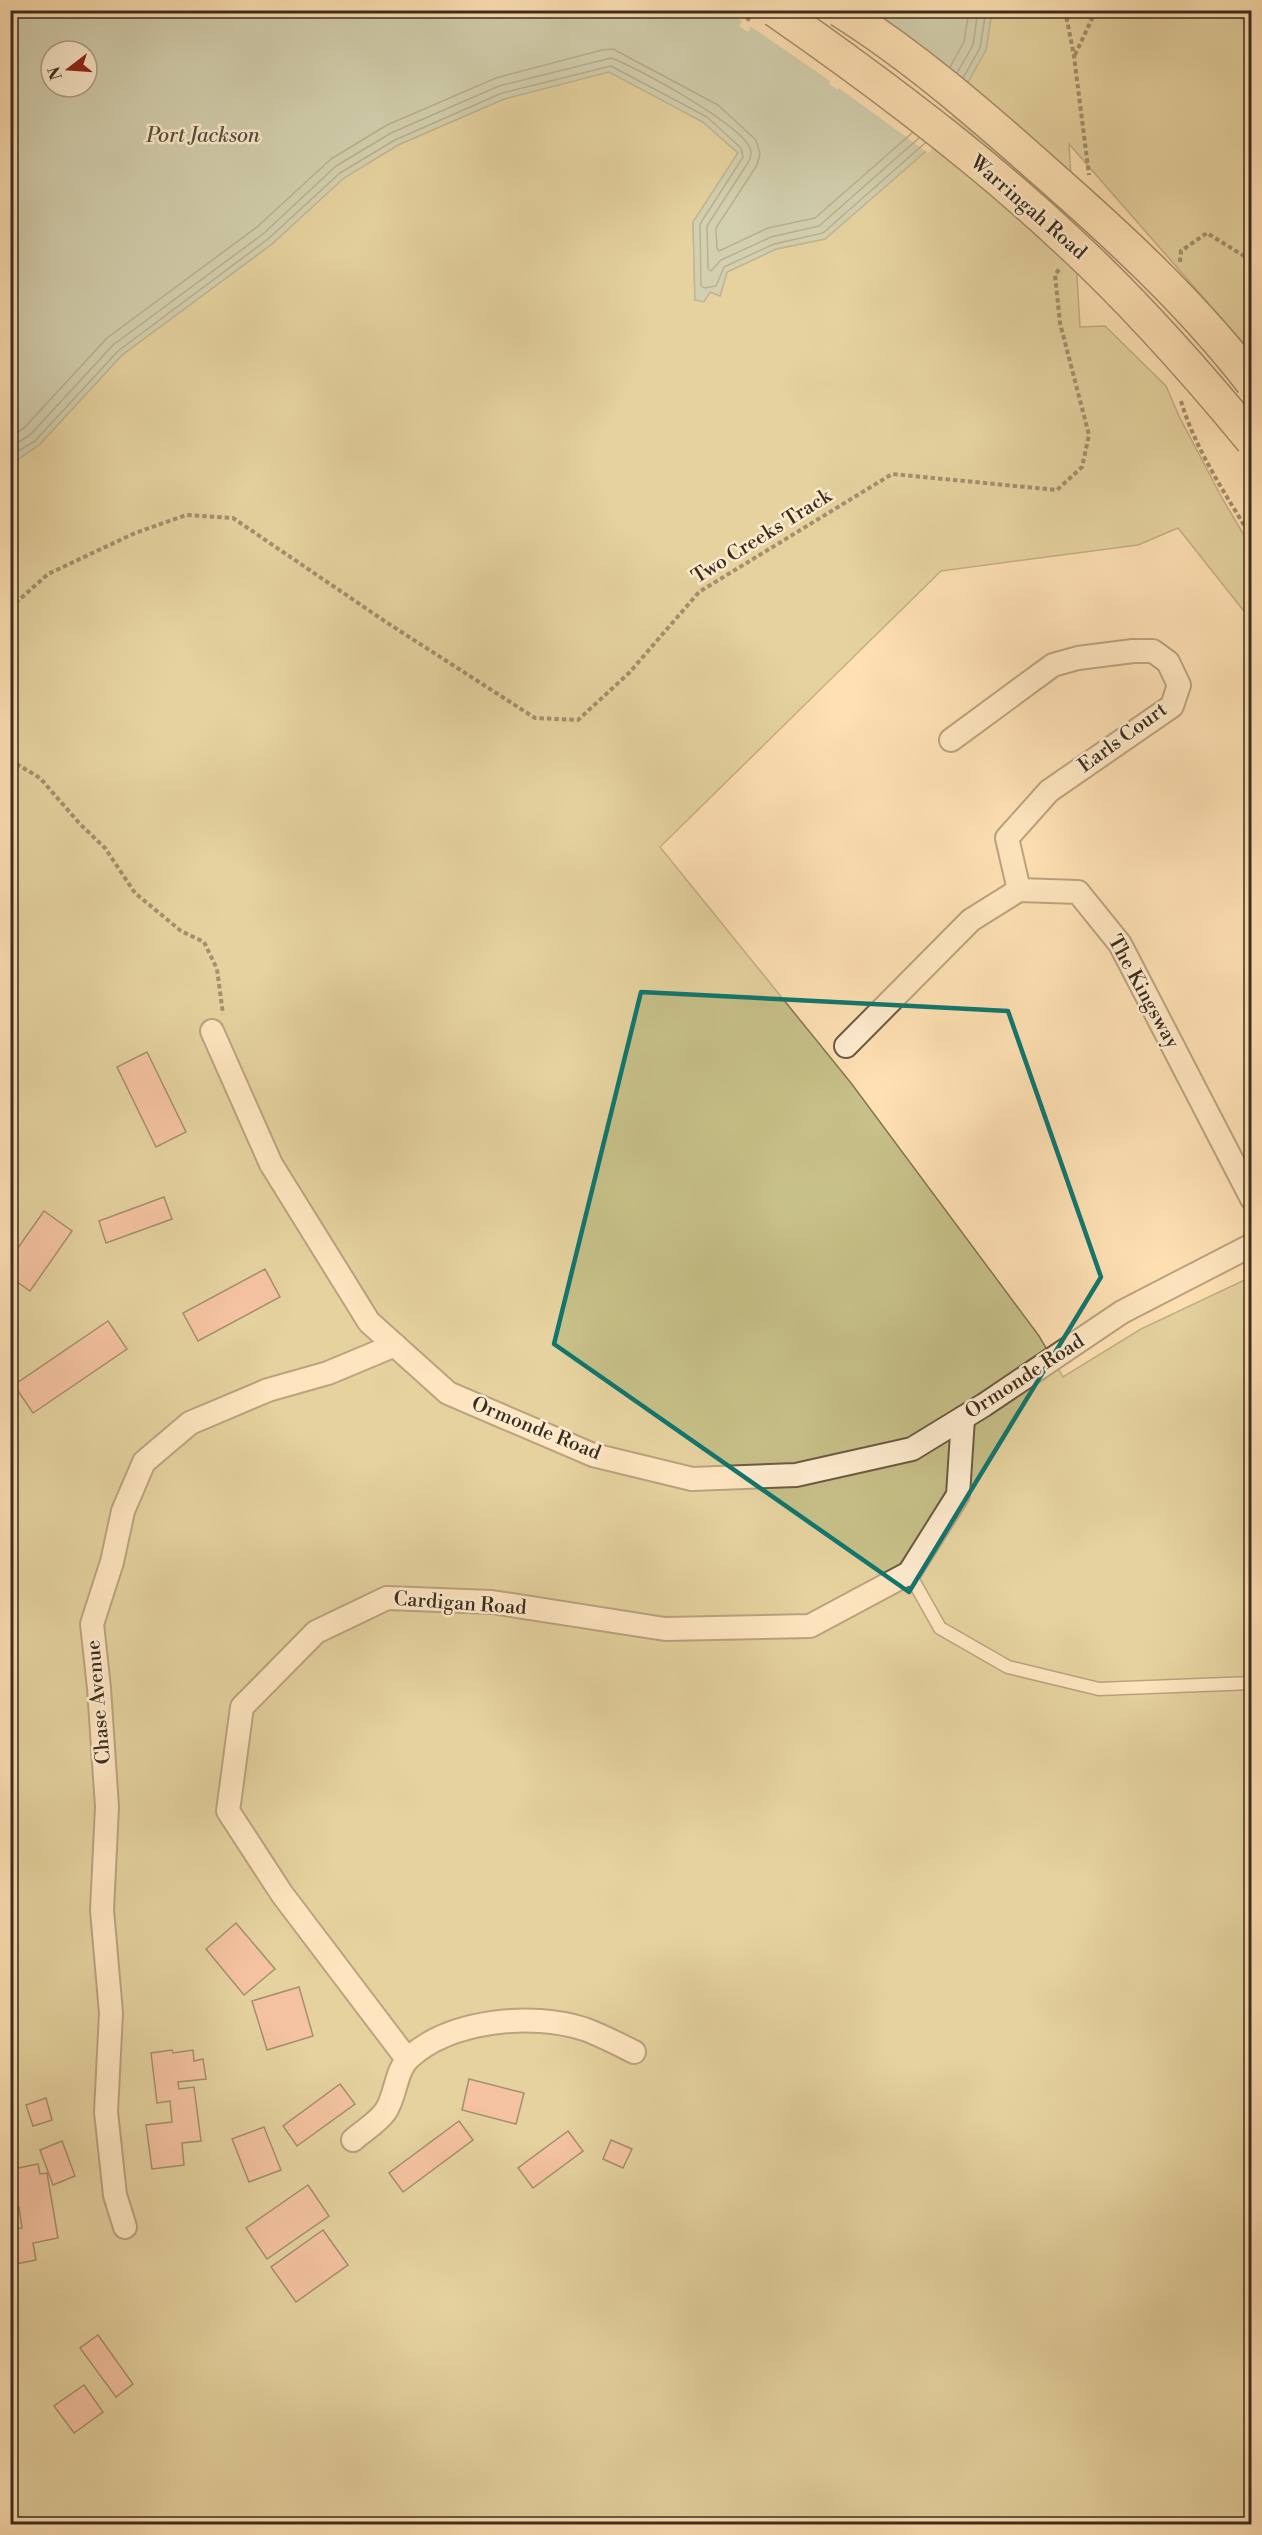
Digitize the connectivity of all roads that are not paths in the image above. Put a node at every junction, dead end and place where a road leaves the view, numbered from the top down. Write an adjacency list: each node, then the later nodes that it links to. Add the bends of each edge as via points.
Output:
1 (775, 10): 4 (highway, Warringah Road, bridge, via 849,61 1014,192 1071,243 1197,373)
2 (840, 10): 3 (highway, Warringah Road, bridge, via 987,120 1115,233 1165,282)
3 (1251, 382)
4 (1251, 440)
5 (951, 740): 6 (street, Earls Court, via 1053,665 1078,658 1153,651 1168,663 1179,685 1172,706 1048,791 1007,838)
6 (1019, 890): 8 (street, via 971,920); 9 (street, The Kingsway, via 1078,892 1099,916 1120,944)
7 (215, 1038): 11 (street, Ormonde Road, via 271,1164 369,1322)
8 (846, 1046)
9 (1251, 1199)
10 (1251, 1245): 12 (street, Ormonde Road, via 1122,1312)
11 (395, 1345): 12 (street, Ormonde Road, via 448,1393 593,1455 692,1479 796,1474 912,1449); 18 (street, Chase Avenue, via 328,1373 268,1390 190,1423 144,1462 123,1511 92,1624 107,1807 102,1910 111,2013 106,2112 115,2195)
12 (963, 1418): 13 (street, Cardigan Road, via 958,1495)
13 (909, 1573): 14 (lane, via 940,1628 1008,1667 1099,1689); 16 (street, Cardigan Road, via 810,1626 665,1629 492,1602 387,1598 316,1632 242,1707 228,1810 282,1894)
14 (1251, 1683)
15 (634, 2052): 16 (street, via 582,2028 547,2023 487,2023 453,2031)
16 (407, 2059): 17 (street, via 385,2112)
17 (353, 2140)
18 (125, 2227)

